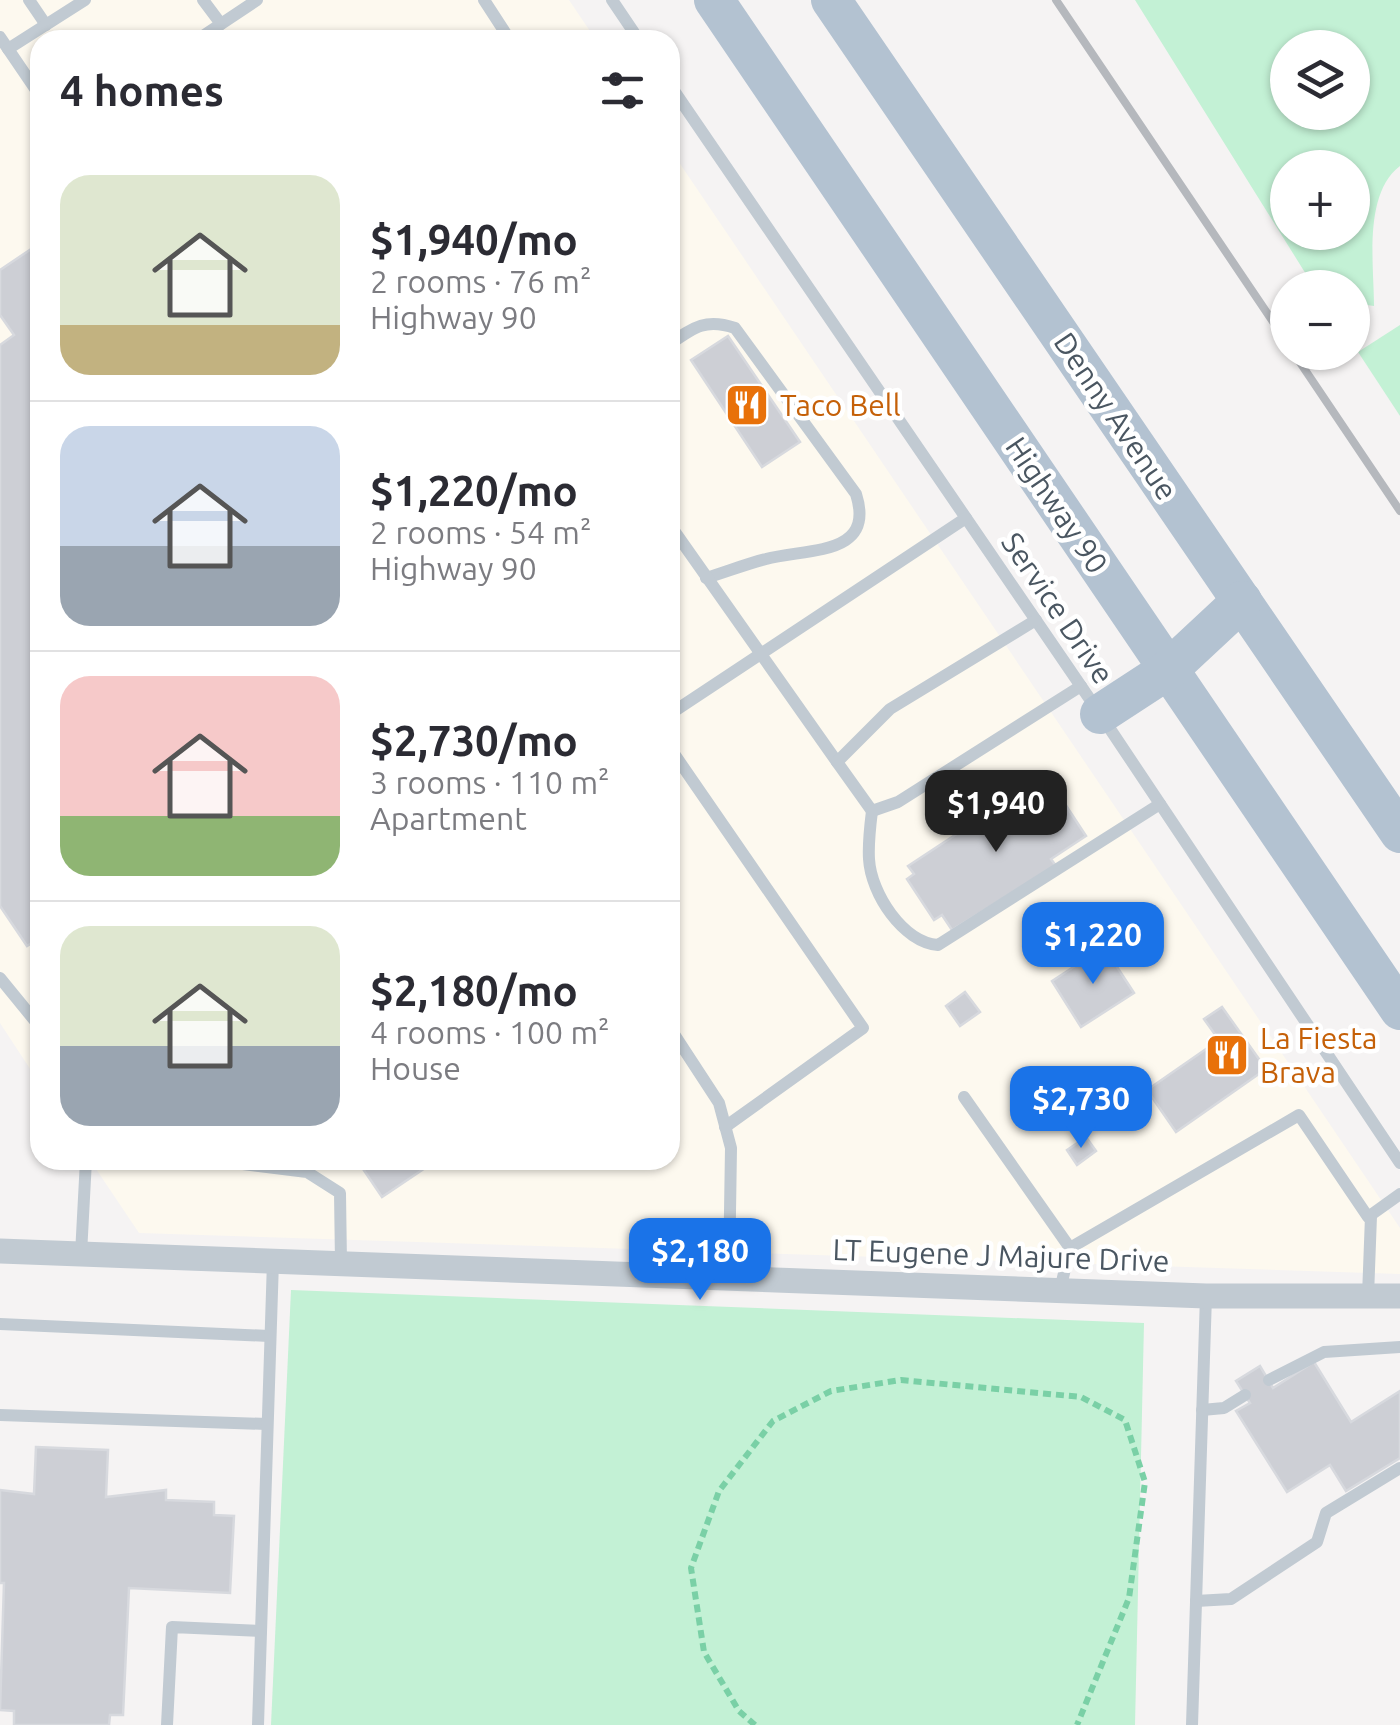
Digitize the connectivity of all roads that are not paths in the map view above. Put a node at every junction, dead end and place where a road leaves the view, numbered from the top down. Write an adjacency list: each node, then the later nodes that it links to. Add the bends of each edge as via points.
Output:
1 (29, 0): 10 (lane)
2 (84, 0): 10 (lane)
3 (203, 0): 9 (lane)
4 (256, 0): 9 (lane)
5 (484, 0): 13 (lane)
6 (612, 0): 14 (lane)
7 (714, 0): 26 (main road, Highway 90)
8 (831, 0): 23 (main road, Denny Avenue)
9 (221, 24): 12 (lane)
10 (46, 25): 11 (lane)
11 (34, 30)
12 (212, 30)
13 (504, 30)
14 (633, 30)
15 (30, 32): 16 (lane)
16 (4, 43): 17 (lane)
17 (30, 81)
18 (680, 100): 20 (lane, Service Drive)
19 (680, 337): 22 (lane, via 715,321 735,328 861,509 859,528 846,542)
20 (966, 518): 24 (lane, Service Drive); 25 (lane)
21 (680, 540): 22 (lane)
22 (706, 578): 25 (lane)
23 (1242, 601): 26 (main road); 33 (main road, Denny Avenue)
24 (1036, 620): 27 (lane, Service Drive); 29 (lane, via 890,709)
25 (758, 656): 28 (lane); 29 (lane)
26 (1168, 669): 27 (main road); 35 (main road, Highway 90)
27 (1091, 700): 31 (lane, Service Drive); 32 (lane)
28 (680, 704)
29 (836, 762): 32 (lane)
30 (680, 763): 39 (lane, via 863,1028)
31 (1160, 804): 32 (lane, via 938,945 919,944 907,934 875,885 868,863); 40 (lane, Service Drive)
32 (872, 811)
33 (1400, 833)
34 (0, 978): 36 (lane)
35 (1400, 1010)
36 (30, 1015)
37 (680, 1043): 39 (lane, via 719,1103)
38 (964, 1097): 45 (lane)
39 (726, 1127): 50 (lane)
40 (1400, 1163)
41 (85, 1170): 47 (lane)
42 (292, 1170): 49 (lane, via 308,1172 340,1193)
43 (1400, 1194): 44 (lane)
44 (1371, 1216): 45 (lane, via 1299,1115); 53 (lane)
45 (1070, 1248): 51 (lane)
46 (0, 1251): 47 (street, LT Eugene J Majure Drive)
47 (81, 1254): 48 (street, LT Eugene J Majure Drive)
48 (272, 1261): 49 (street, LT Eugene J Majure Drive); 56 (lane)
49 (341, 1263): 50 (street, LT Eugene J Majure Drive)
50 (729, 1276): 51 (street, LT Eugene J Majure Drive)
51 (1060, 1290): 52 (street, LT Eugene J Majure Drive)
52 (1206, 1296): 53 (street, LT Eugene J Majure Drive); 60 (lane)
53 (1368, 1296): 54 (street, LT Eugene J Majure Drive)
54 (1400, 1296)
55 (0, 1324): 56 (lane)
56 (270, 1336): 62 (lane)
57 (1400, 1347): 58 (lane, via 1324,1352)
58 (1268, 1380)
59 (1246, 1395): 60 (lane, via 1224,1408)
60 (1202, 1410): 64 (lane)
61 (0, 1415): 62 (lane)
62 (268, 1424): 65 (lane)
63 (1400, 1468): 64 (lane, via 1326,1514 1317,1542 1231,1599)
64 (1196, 1601): 68 (lane)
65 (261, 1631): 66 (lane, via 172,1627); 67 (lane)
66 (167, 1725)
67 (258, 1725)
68 (1192, 1725)

